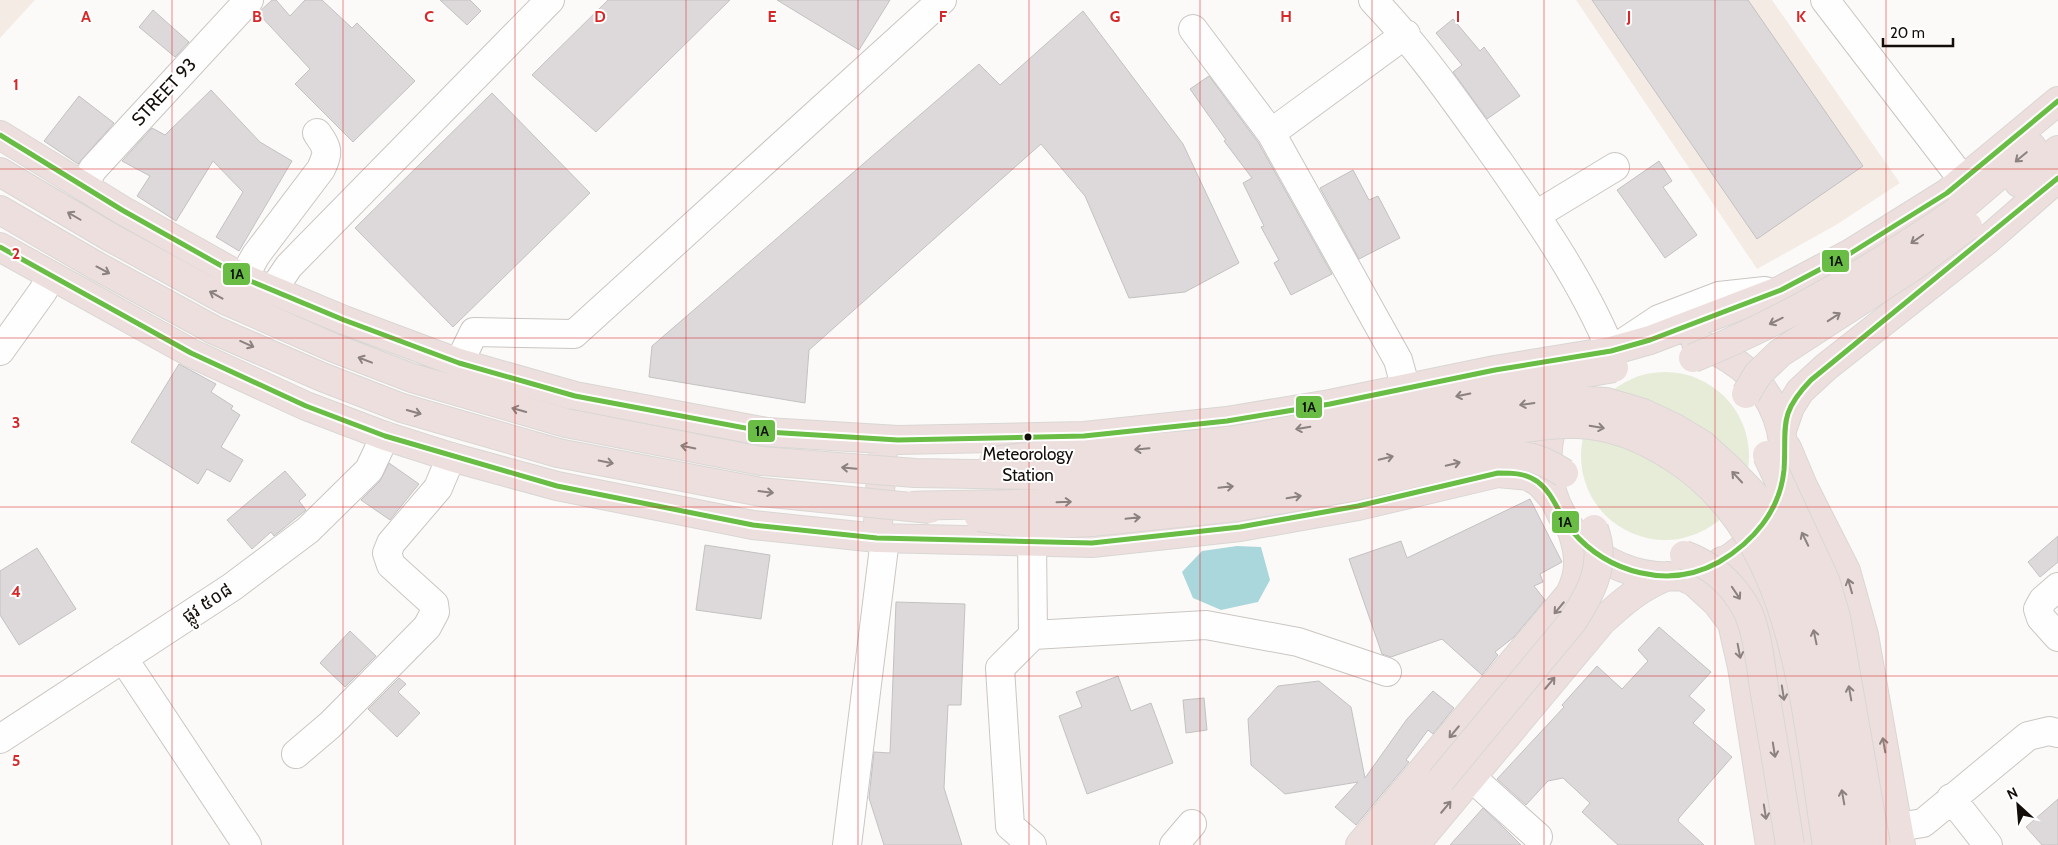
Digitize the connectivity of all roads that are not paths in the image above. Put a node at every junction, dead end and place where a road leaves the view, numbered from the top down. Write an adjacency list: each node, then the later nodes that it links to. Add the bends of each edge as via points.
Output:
1 (249, 0): 18 (street, STREET 93, via 93,169)
2 (550, 0): 26 (street, via 289,266)
3 (942, 0): 31 (street, via 574,334 474,332)
4 (1373, 0): 7 (street)
5 (1825, 0): 17 (street)
6 (1193, 29): 11 (street)
7 (1406, 34): 11 (street); 20 (street)
8 (2058, 101): 17 (highway)
9 (2058, 125): 21 (highway, one-way to 21)
10 (318, 133): 24 (street, via 327,148 321,169 256,255)
11 (1271, 133): 32 (street, via 1398,360)
12 (0, 135): 18 (highway)
13 (2058, 150): 21 (highway)
14 (1616, 167): 20 (street)
15 (0, 172): 39 (highway, one-way to 15, bridge, via 761,460 566,424 412,378 227,301)
16 (2058, 178): 37 (highway, via 1986,241 1800,391 1790,407)
17 (1963, 180): 25 (highway, via 1902,222)
18 (83, 186): 24 (highway)
19 (0, 210): 42 (highway, one-way to 42, bridge, via 214,330 402,408 558,453 761,492)
20 (1536, 215): 30 (street, via 1601,326)
21 (1962, 218): 29 (highway, one-way to 29, bridge, via 1798,310); 33 (highway, one-way to 21, bridge, via 1758,374 1780,353 1914,266)
22 (0, 247): 23 (highway)
23 (51, 276): 28 (street); 34 (highway, via 191,353 306,406)
24 (243, 278): 26 (highway)
25 (1781, 290): 27 (highway); 30 (street, via 1719,296 1659,319)
26 (272, 292): 31 (highway)
27 (1650, 340): 30 (highway); 37 (highway, via 1695,342 1738,362 1763,389)
28 (0, 351)
29 (1693, 358): 30 (highway, via 1659,355); 33 (highway, via 1722,372)
30 (1613, 359): 32 (highway, via 1495,370); 39 (highway, one-way to 39, bridge, via 1332,423 1227,441 1087,454 1034,455); 40 (highway, bridge, via 1574,410 1564,442); 41 (highway, via 1582,371 1560,403 1551,424 1546,462)
31 (459, 363): 36 (highway, via 575,396 767,432)
32 (1406, 389): 35 (highway, via 1227,421 1084,436)
33 (1746, 394): 37 (highway)
34 (384, 436): 38 (highway); 51 (street, ផ្លូវ ៥០៨, via 368,470 308,530 232,587)
35 (1032, 437): 36 (highway); 45 (highway)
36 (883, 439): 44 (highway)
37 (1777, 442): 46 (highway, via 1782,483 1774,506 1757,532); 47 (highway, bridge, via 1752,508 1744,519 1717,543); 59 (highway, one-way to 37, via 1864,635 1846,571); 73 (highway, one-way to 37, bridge, via 1836,617)
38 (451, 458): 44 (highway, via 557,486 753,525); 55 (street, via 438,488 391,543 387,554 391,565 434,604 435,612 420,634 330,725)
39 (915, 473): 72 (highway, one-way to 39, bridge, via 1812,623 1802,586 1780,538 1756,497 1727,466 1696,441 1642,413 1606,402 1557,399 1229,462 1089,476)
40 (1564, 474): 42 (highway, one-way to 40, bridge, via 1033,525 1082,523 1237,507 1494,455 1535,457); 43 (highway)
41 (1554, 499): 43 (highway); 45 (highway, via 1540,483 1528,476 1498,473 1358,506 1240,527 1092,542)
42 (911, 506): 71 (highway, one-way to 71, bridge, via 1092,501 1233,486 1346,467 1506,431 1557,424 1600,426 1635,437 1688,467 1709,485 1735,515 1758,551 1778,595 1796,655)
43 (1583, 530): 47 (highway, via 1632,552 1658,557); 65 (highway, one-way to 65, via 1578,578 1570,594); 66 (highway, bridge, via 1600,545 1600,558 1586,600 1572,622)
44 (881, 538): 45 (highway); 62 (street)
45 (1032, 541): 49 (street)
46 (1722, 561): 47 (highway, via 1709,568); 70 (highway, one-way to 70, via 1738,567 1749,576 1765,613 1778,660)
47 (1677, 569): 56 (highway, one-way to 47, via 1602,621 1633,593); 68 (highway, one-way to 68, via 1717,603 1732,623); 69 (highway, one-way to 69, bridge, via 1703,562 1733,588 1747,610 1761,664)
48 (2058, 587): 50 (street, via 2038,609 2041,618)
49 (1032, 635): 52 (street, via 1206,625 1298,642); 63 (street, via 1000,668 1010,826)
50 (2058, 637)
51 (123, 658): 54 (street, ផ្លូវ ៥០៨); 61 (street)
52 (1387, 672)
53 (2058, 733): 57 (street, via 2050,731 2028,736)
54 (0, 739)
55 (296, 754)
56 (1471, 777): 60 (street); 67 (highway, one-way to 56)
57 (1951, 798): 59 (street, via 1923,823); 74 (street)
58 (1192, 824): 64 (street)
59 (1900, 836)
60 (1538, 837)
61 (247, 845)
62 (847, 845)
63 (1032, 845)
64 (1174, 845)
65 (1360, 845)
66 (1387, 845)
67 (1415, 845)
68 (1770, 845)
69 (1790, 845)
70 (1808, 845)
71 (1827, 845)
72 (1851, 845)
73 (1876, 845)
74 (1988, 845)

